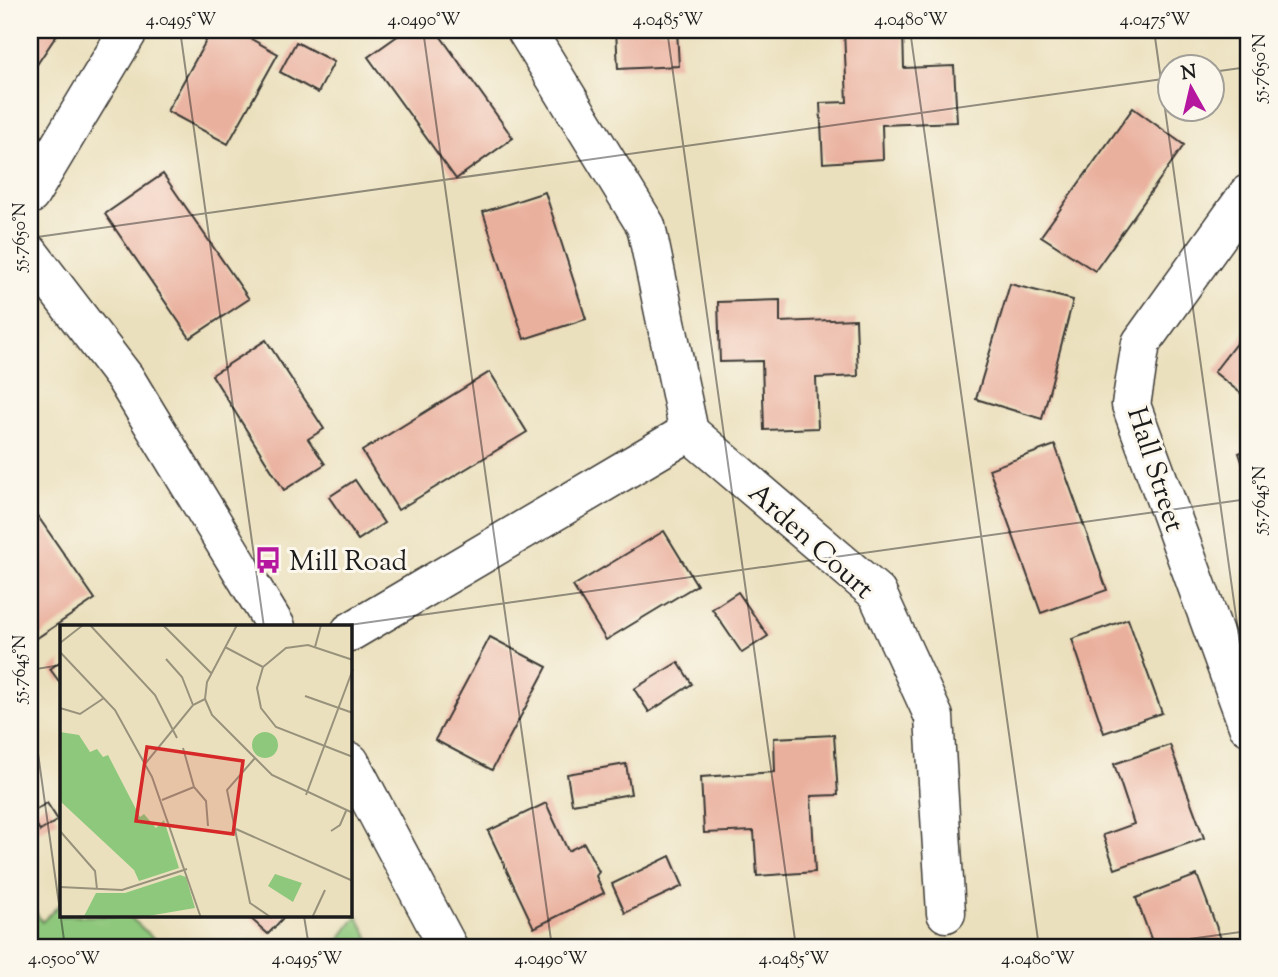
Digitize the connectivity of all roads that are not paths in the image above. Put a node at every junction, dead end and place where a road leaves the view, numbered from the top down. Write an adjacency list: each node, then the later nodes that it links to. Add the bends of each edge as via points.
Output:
1 (129, 30): 4 (street)
2 (526, 30): 6 (street, via 646,226)
3 (1248, 194): 9 (street, Hall Street, via 1141,343 1130,405)
4 (30, 195)
5 (30, 254): 7 (street, via 125,378)
6 (689, 432): 8 (street); 11 (street, Arden Court, via 877,593 934,717)
7 (275, 625)
8 (352, 631)
9 (1248, 726)
10 (352, 766): 12 (street)
11 (946, 913)
12 (448, 947)

